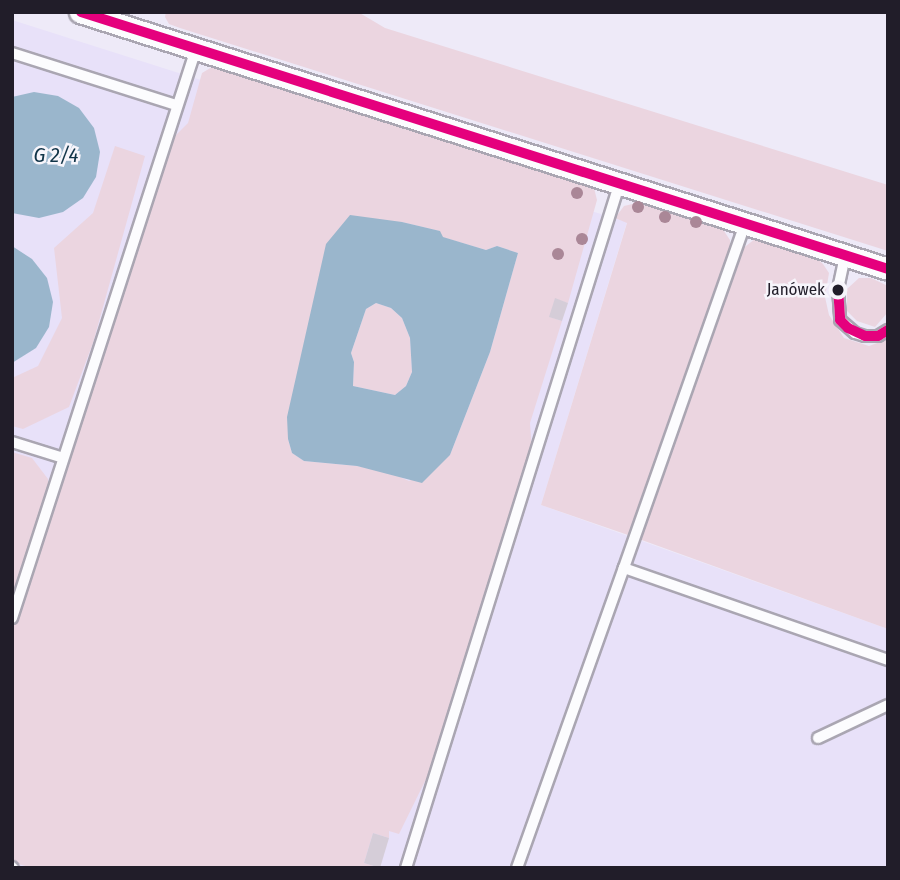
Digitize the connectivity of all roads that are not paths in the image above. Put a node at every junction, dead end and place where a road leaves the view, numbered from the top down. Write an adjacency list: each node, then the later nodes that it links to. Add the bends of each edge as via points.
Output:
1 (80, 12): 2 (street)
2 (196, 49): 4 (lane); 5 (street)
3 (12, 54): 4 (lane)
4 (176, 105): 11 (lane)
5 (619, 185): 6 (street); 17 (lane)
6 (745, 224): 7 (street); 12 (lane)
7 (845, 256): 8 (street); 9 (lane, via 838,288 840,320 865,336)
8 (888, 270)
9 (888, 330)
10 (12, 442): 11 (lane)
11 (63, 458): 13 (lane)
12 (624, 568): 14 (lane); 18 (lane)
13 (12, 618)
14 (888, 660)
15 (888, 705): 16 (lane)
16 (818, 738)
17 (406, 868)
18 (517, 868)

